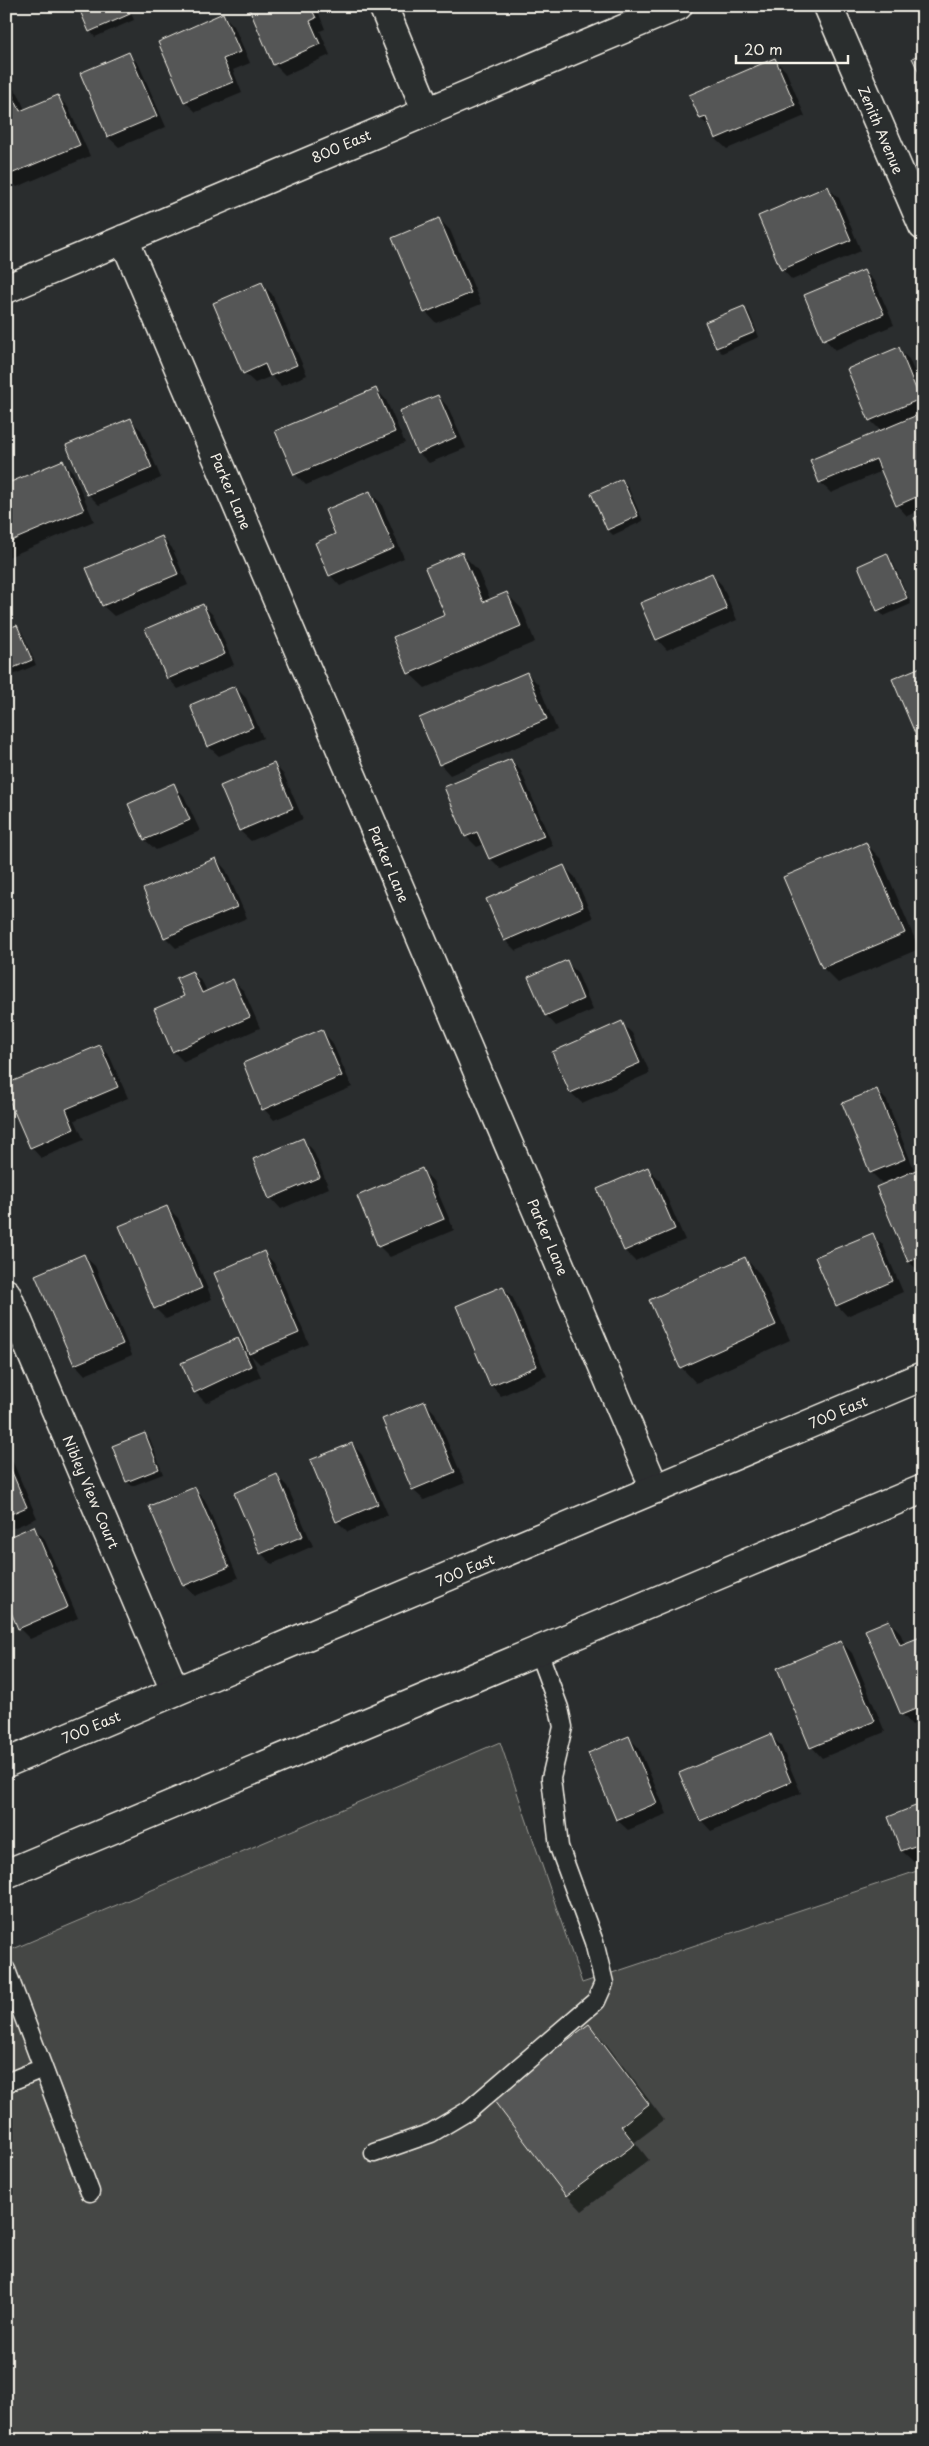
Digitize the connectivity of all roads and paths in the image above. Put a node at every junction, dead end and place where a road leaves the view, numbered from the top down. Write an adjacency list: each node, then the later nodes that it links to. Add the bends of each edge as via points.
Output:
1 (382, 6): 4 (street)
2 (678, 6): 4 (street, 800 East)
3 (828, 6): 5 (street, Zenith Avenue)
4 (426, 110): 6 (street, 800 East)
5 (923, 226)
6 (124, 239): 7 (street, 800 East); 10 (street, Parker Lane)
7 (6, 289)
8 (6, 1293): 13 (street, Nibley View Court)
9 (923, 1376): 10 (street, 700 East)
10 (655, 1489): 13 (street, 700 East)
11 (923, 1489): 12 (street)
12 (538, 1651): 15 (street); 19 (lane, via 563,1727 551,1778 559,1847 594,1942 604,1983 596,2001 468,2111 431,2133)
13 (175, 1691): 14 (street, 700 East)
14 (6, 1762)
15 (6, 1874)
16 (6, 1970): 17 (lane)
17 (43, 2068): 18 (lane); 20 (lane)
18 (6, 2083)
19 (374, 2154)
20 (90, 2192)

